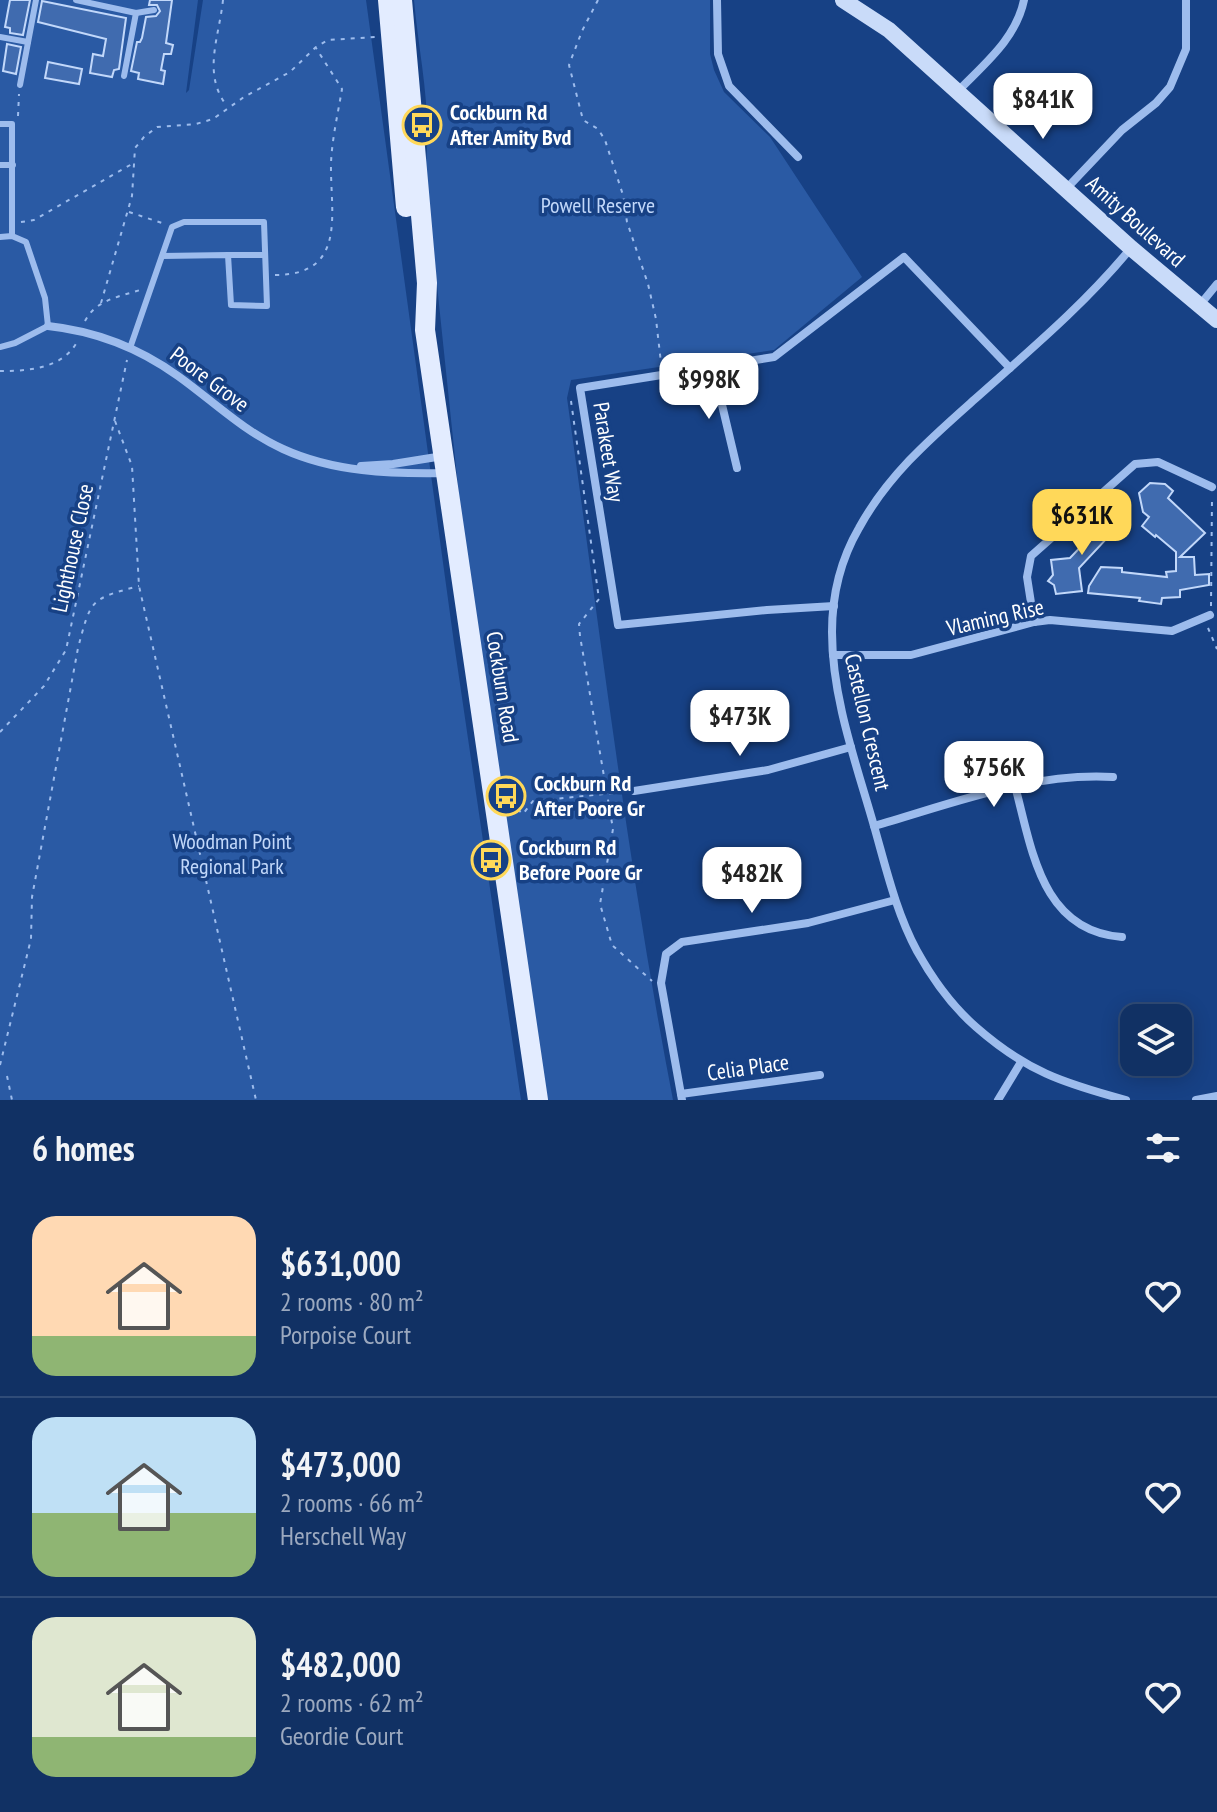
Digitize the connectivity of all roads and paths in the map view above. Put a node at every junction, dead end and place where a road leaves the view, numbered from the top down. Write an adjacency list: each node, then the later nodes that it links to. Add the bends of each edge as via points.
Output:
1 (36, 0): 14 (lane)
2 (76, 0): 11 (lane)
3 (223, 0): 19 (path, via 212,81)
4 (388, 0): 44 (main road, Cockburn Road, via 417,313)
5 (402, 0): 44 (main road, Cockburn Road, via 427,283)
6 (717, 0): 22 (street, via 718,54 729,86)
7 (1024, 0): 18 (street, via 1006,40)
8 (1186, 0): 26 (street, via 1186,49 1170,87)
9 (854, 3): 18 (street, Amity Boulevard)
10 (154, 10): 11 (lane)
11 (136, 13): 16 (lane)
12 (0, 37): 14 (lane)
13 (379, 37): 15 (path, via 328,40)
14 (28, 42): 17 (lane)
15 (316, 47): 19 (path, via 290,72); 36 (path, via 342,89 331,159 332,239 322,258 300,274)
16 (124, 76)
17 (20, 85): 21 (path, via 18,116)
18 (958, 92): 26 (street, Amity Boulevard)
19 (228, 107): 23 (path, via 196,124 157,127 135,148)
20 (0, 124): 21 (lane)
21 (12, 124): 25 (lane)
22 (798, 157)
23 (133, 163): 27 (path); 28 (path, via 34,220)
24 (0, 165): 25 (lane)
25 (13, 165): 28 (lane)
26 (1066, 189): 32 (street, Amity Boulevard)
27 (128, 211): 29 (path); 39 (path)
28 (12, 222): 30 (lane)
29 (172, 227): 34 (lane, via 184,222 264,222); 35 (lane)
30 (12, 236): 31 (lane); 42 (lane, via 26,242 45,298)
31 (0, 237)
32 (1131, 248): 40 (street, Amity Boulevard); 48 (street, Castellon Crescent, via 1074,312)
33 (228, 255): 34 (lane); 35 (lane); 36 (lane, via 231,305 267,306)
34 (265, 255): 36 (lane)
35 (162, 256): 38 (lane)
36 (265, 275)
37 (1217, 284): 40 (street)
38 (150, 287): 39 (path); 46 (lane)
39 (101, 303): 43 (path)
40 (1198, 307): 41 (street, Amity Boulevard)
41 (1217, 320)
42 (48, 326): 43 (street, Poore Grove); 45 (lane)
43 (81, 330): 46 (street, Poore Grove); 49 (path, via 76,345 57,362)
44 (425, 330): 51 (main road, Cockburn Road)
45 (0, 347)
46 (130, 348): 50 (path, Lighthouse Close); 52 (street, Poore Grove, via 283,449)
47 (713, 367): 48 (street, Parakeet Way, via 774,357 904,257); 53 (street); 58 (street, Parakeet Way, via 580,388 618,625)
48 (1010, 368): 58 (street, Castellon Crescent, via 888,482 851,544)
49 (0, 371)
50 (115, 421): 56 (path, via 132,466); 64 (path, Lighthouse Close, via 66,650 44,686)
51 (444, 465): 52 (street, Poore Grove); 52 (street, Poore Grove, via 386,474); 81 (main road, Cockburn Road)
52 (348, 467)
53 (737, 468)
54 (1212, 487): 60 (street, via 1158,462 1135,464 1031,556 1027,577)
55 (1211, 504): 57 (path)
56 (139, 586): 74 (path, via 104,595 88,610 32,897 31,939); 80 (path)
57 (1212, 602)
58 (834, 606): 63 (street, Castellon Crescent)
59 (1210, 615): 60 (street, Vlaming Rise, via 1172,631)
60 (1034, 622): 63 (street, Vlaming Rise, via 911,655)
61 (1208, 630): 62 (path)
62 (1217, 649)
63 (833, 655): 65 (street, Castellon Crescent)
64 (0, 732)
65 (851, 747): 68 (street, via 768,770); 70 (street, Castellon Crescent)
66 (1113, 777): 67 (street, via 1085,775)
67 (1015, 786): 70 (street); 72 (street, via 1037,870 1054,900 1077,923)
68 (634, 791): 69 (path, via 533,801 523,814)
69 (509, 794)
70 (874, 826): 71 (street, Castellon Crescent)
71 (895, 900): 73 (street, Castellon Crescent, via 918,952 952,1000); 78 (street, via 808,923 682,942 666,954 661,983)
72 (1122, 937)
73 (1021, 1062): 82 (street); 83 (street, Castellon Crescent, via 1065,1084)
74 (0, 1065)
75 (820, 1075): 78 (street, Celia Place)
76 (7, 1076): 79 (path)
77 (1217, 1096): 84 (street)
78 (682, 1097)
79 (12, 1100)
80 (256, 1100)
81 (538, 1100)
82 (998, 1100)
83 (1126, 1100)
84 (1196, 1100)

